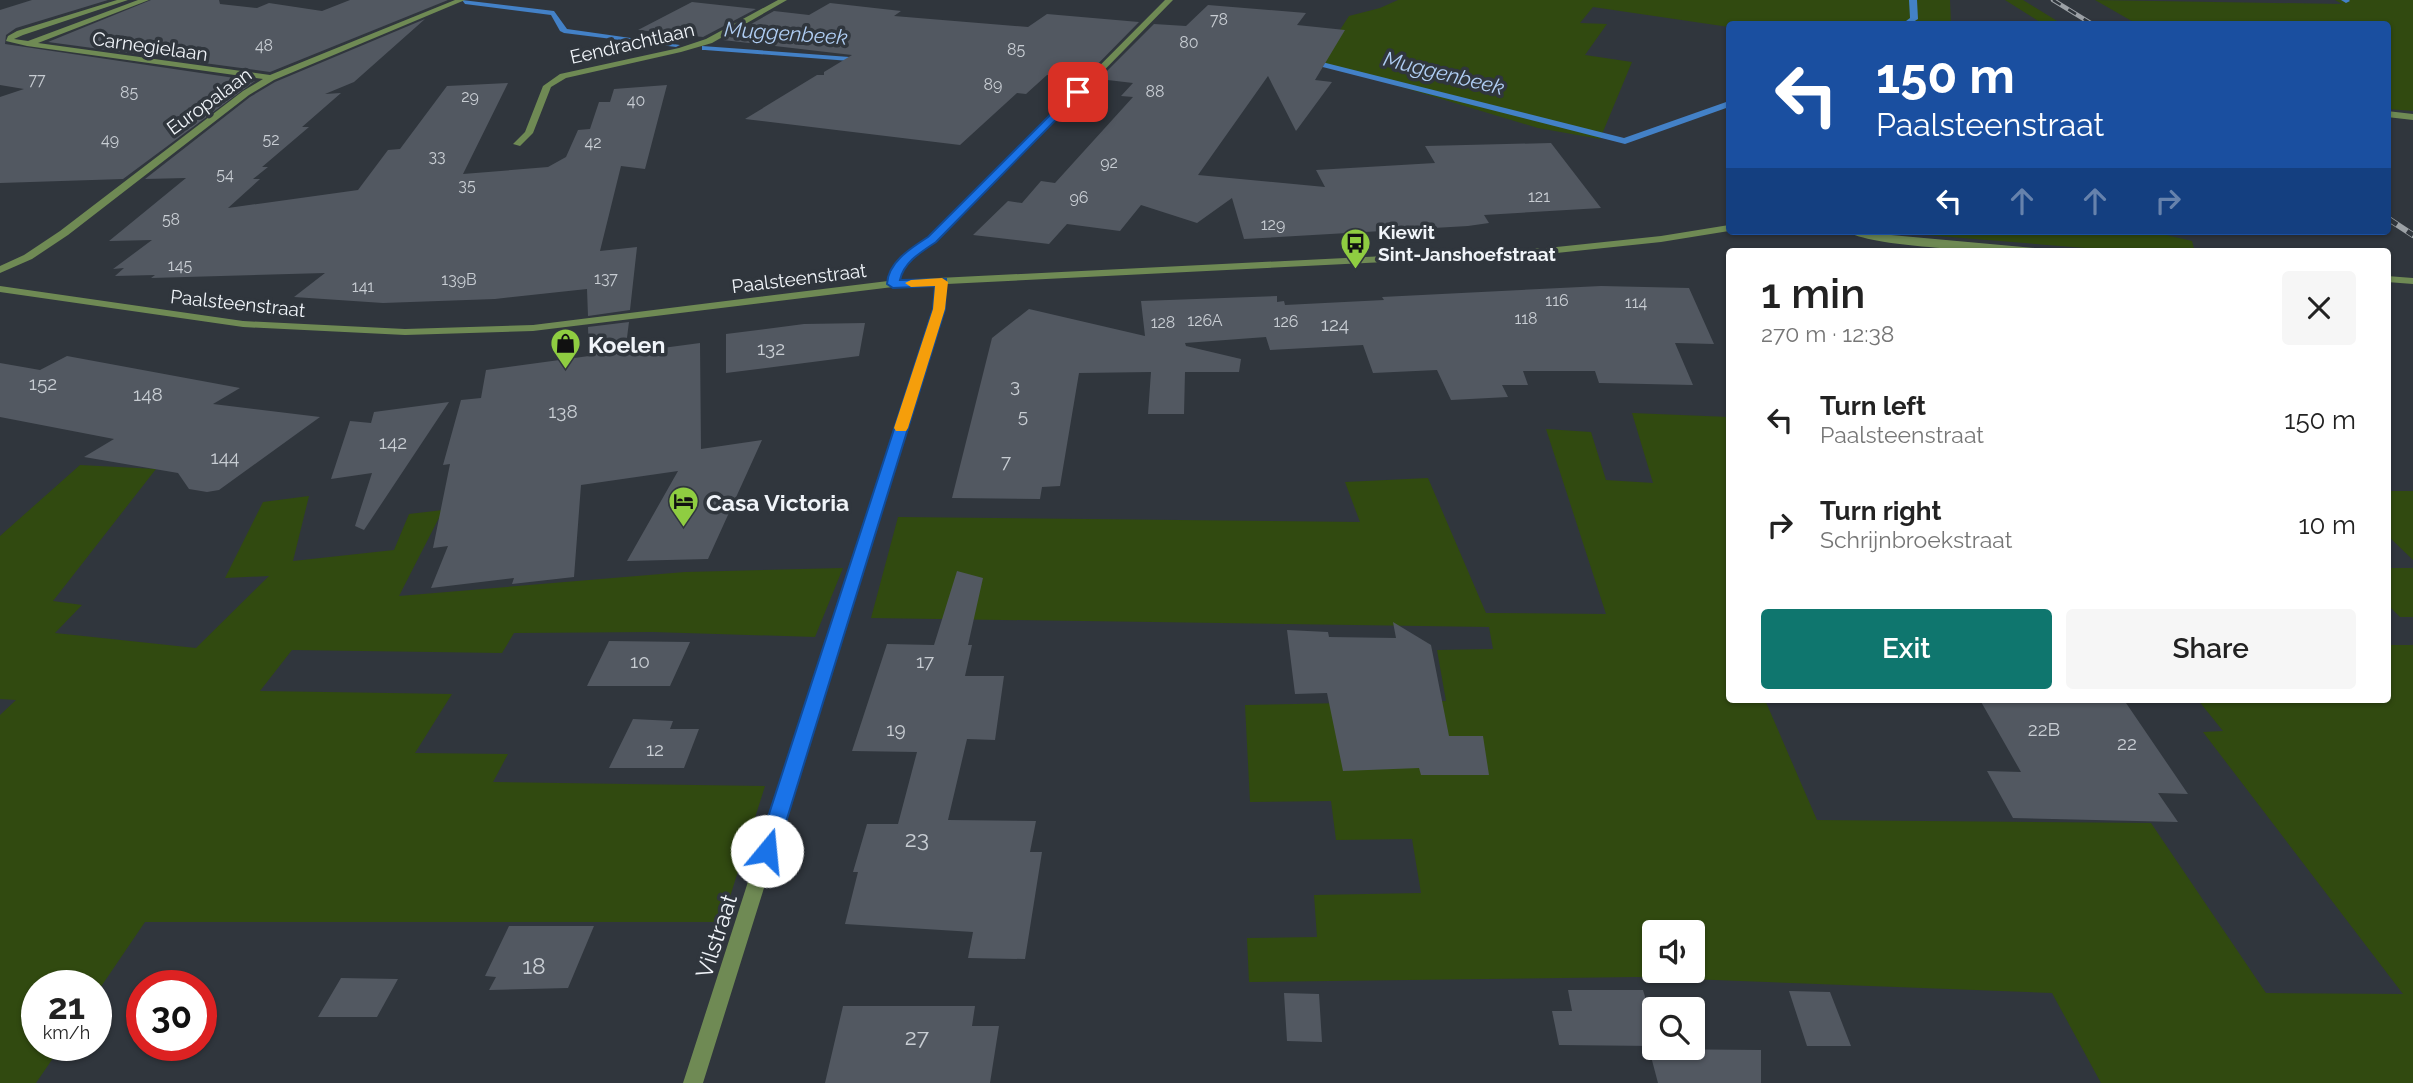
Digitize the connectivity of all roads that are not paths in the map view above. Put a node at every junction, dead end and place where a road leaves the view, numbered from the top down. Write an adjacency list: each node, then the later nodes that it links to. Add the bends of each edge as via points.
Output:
1 (124, 0): 6 (street, Carnegielaan, via 11,38)
2 (145, 0): 6 (street, Carnegielaan)
3 (461, 0): 7 (street, Europalaan)
4 (783, 0): 10 (street, Eendrachtlaan, via 709,41 563,76 547,86 528,133)
5 (1169, 0): 18 (street, via 932,240 909,255)
6 (26, 45): 7 (street, Carnegielaan)
7 (271, 78): 14 (street, Europalaan, via 64,233)
8 (2391, 114): 9 (street)
9 (2413, 117)
10 (517, 144)
11 (1726, 228): 17 (street, Paalsteenstraat, via 1547,251)
12 (1864, 235): 13 (street)
13 (1997, 248)
14 (0, 270)
15 (2391, 279): 16 (street)
16 (2413, 281)
17 (942, 282): 18 (street, Paalsteenstraat); 20 (street, Vilstraat, via 939,309)
18 (893, 284): 19 (street, Paalsteenstraat, via 533,327 405,332 243,324)
19 (0, 289)
20 (694, 1083)

